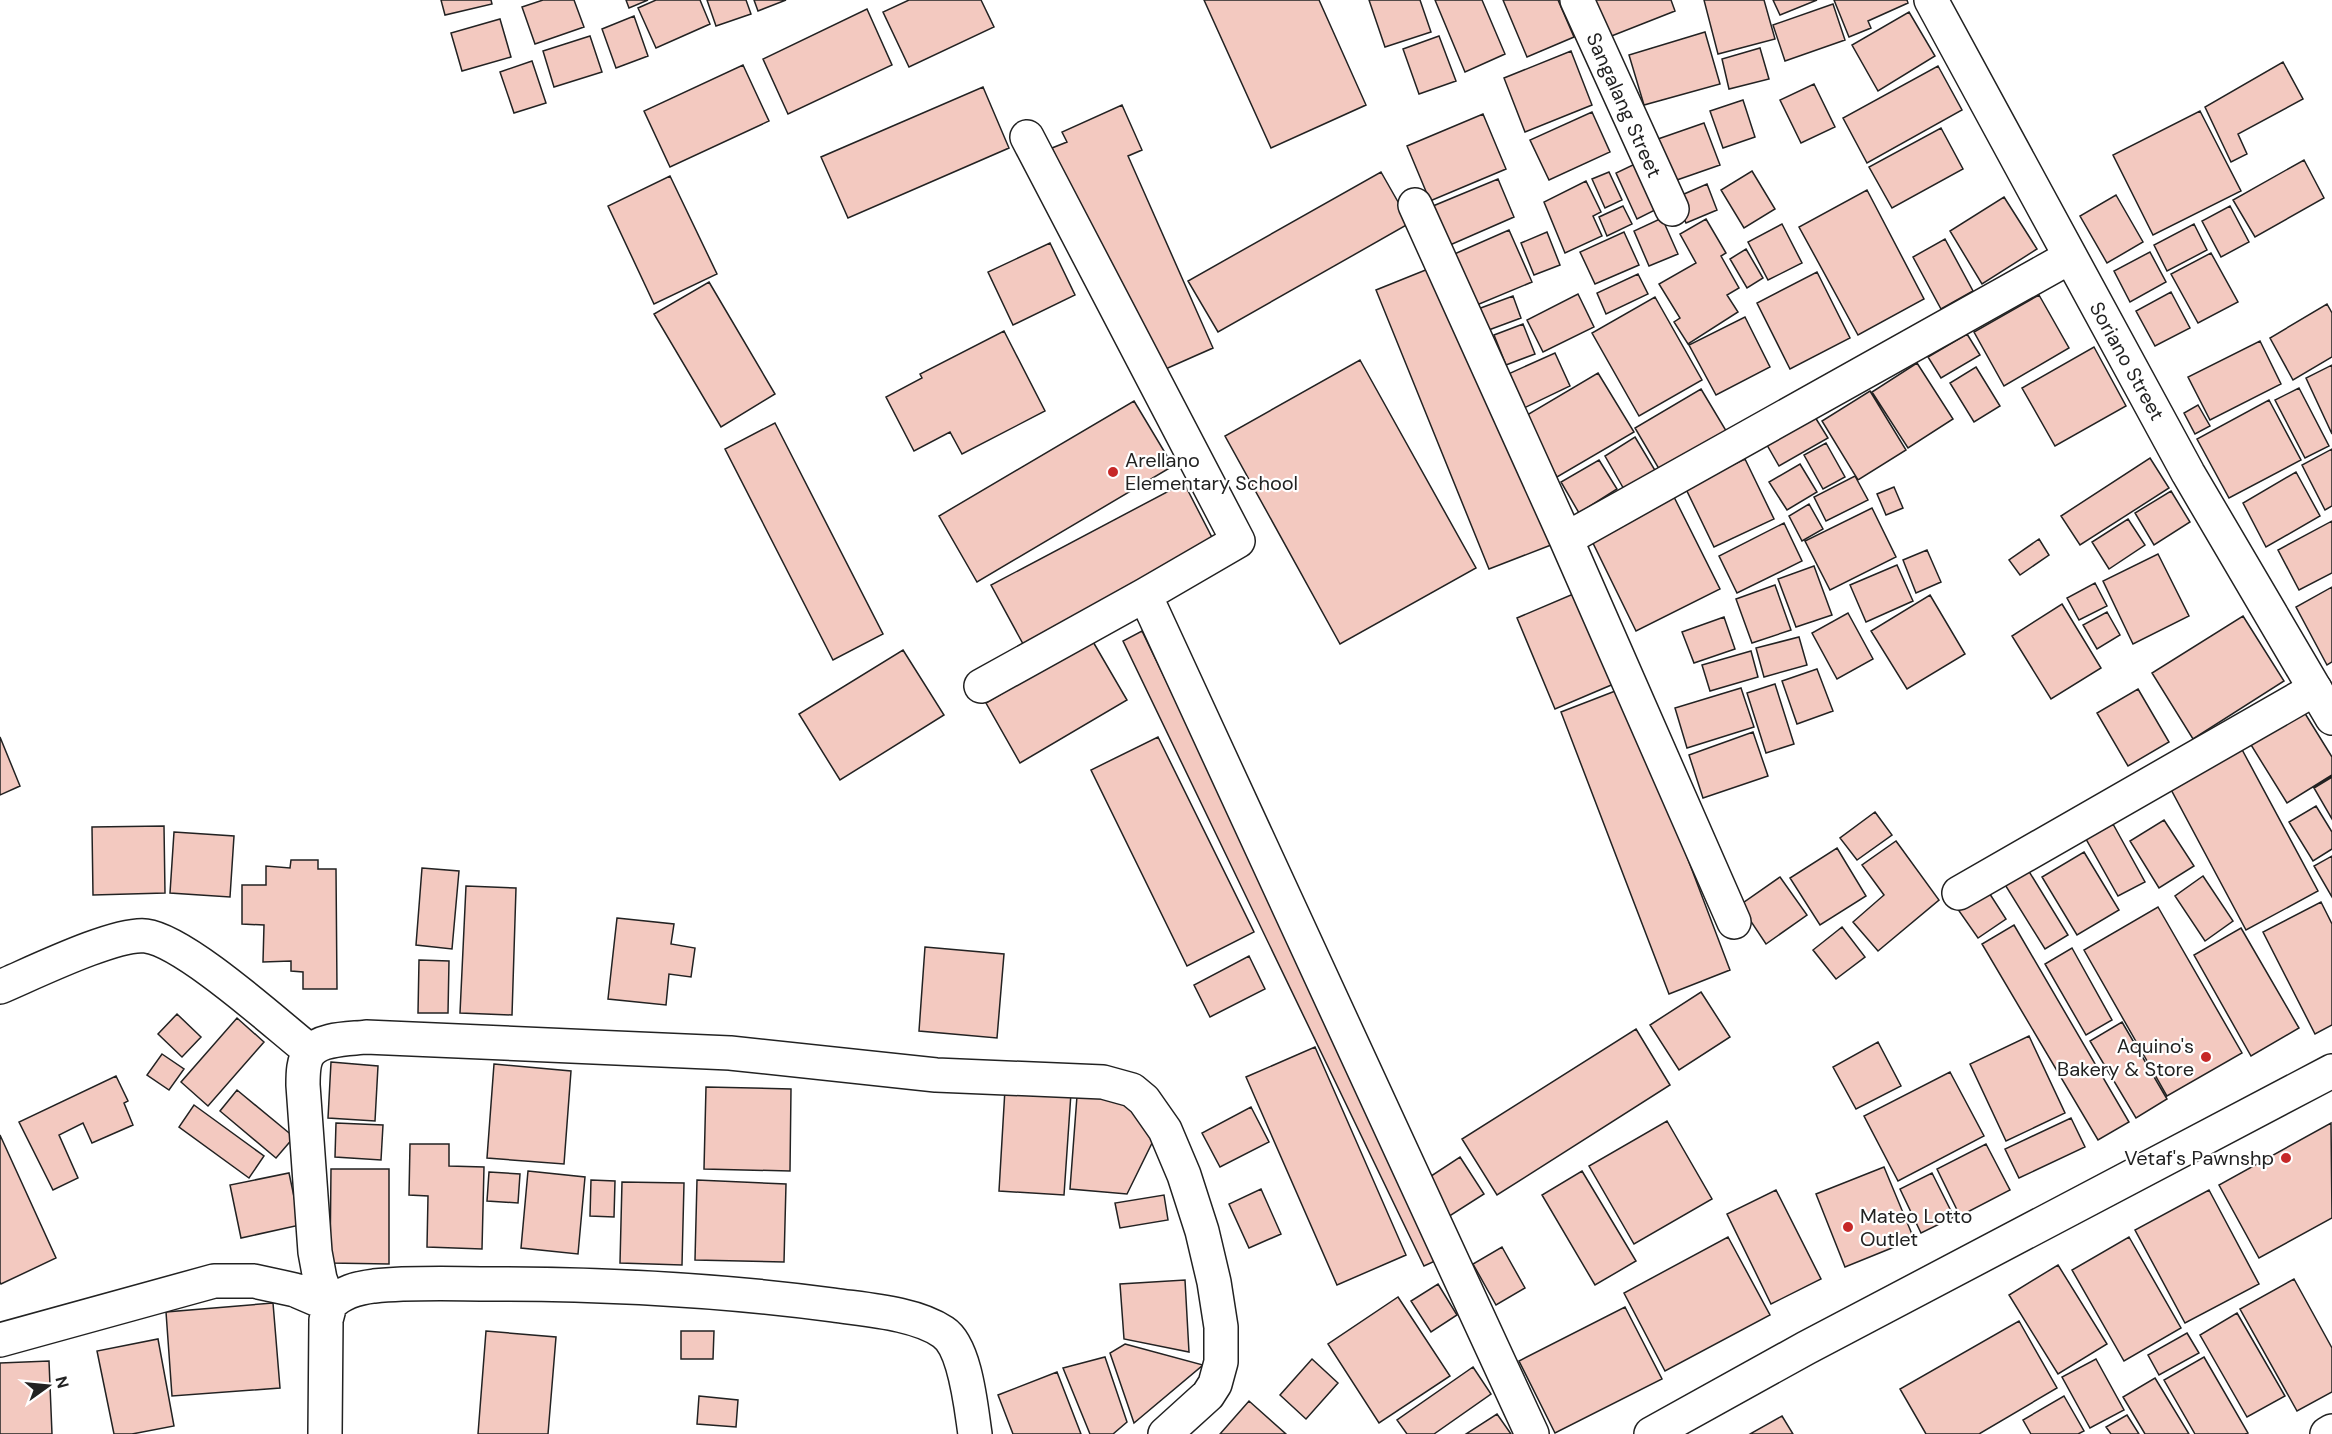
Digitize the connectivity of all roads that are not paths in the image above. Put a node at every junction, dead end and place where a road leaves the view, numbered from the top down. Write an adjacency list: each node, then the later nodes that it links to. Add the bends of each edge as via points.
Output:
1 (1577, 0): 5 (street, Sangalang Street)
2 (1931, 0): 6 (street, Soriano Street)
3 (1027, 137): 8 (street, via 1238,541)
4 (1415, 204): 7 (street)
5 (1672, 209)
6 (2070, 257): 7 (street); 10 (street, Soriano Street, via 2188,473)
7 (1566, 539): 13 (street)
8 (1145, 595): 9 (street); 23 (street)
9 (981, 686)
10 (2315, 689): 11 (street, Soriano Street); 12 (street)
11 (2332, 718)
12 (1959, 893)
13 (1734, 922)
14 (0, 987): 15 (street, via 104,944 145,936 176,947)
15 (310, 1051): 17 (street, via 304,1065 305,1132 315,1252); 22 (street, via 325,1043 366,1038 634,1048 730,1053 936,1075 1103,1082 1132,1090 1165,1130 1184,1175 1202,1231 1221,1327 1221,1362 1215,1384)
16 (2332, 1071): 24 (street)
17 (330, 1305): 18 (street, via 296,1290 254,1281 214,1281); 20 (street, via 326,1320); 21 (street, via 337,1296 375,1286 566,1284 775,1297 888,1314 933,1326 952,1340 963,1371)
18 (0, 1340)
19 (2332, 1431): 25 (street)
20 (325, 1434)
21 (975, 1434)
22 (1165, 1434)
23 (1532, 1434)
24 (1651, 1434)
25 (2327, 1434)

